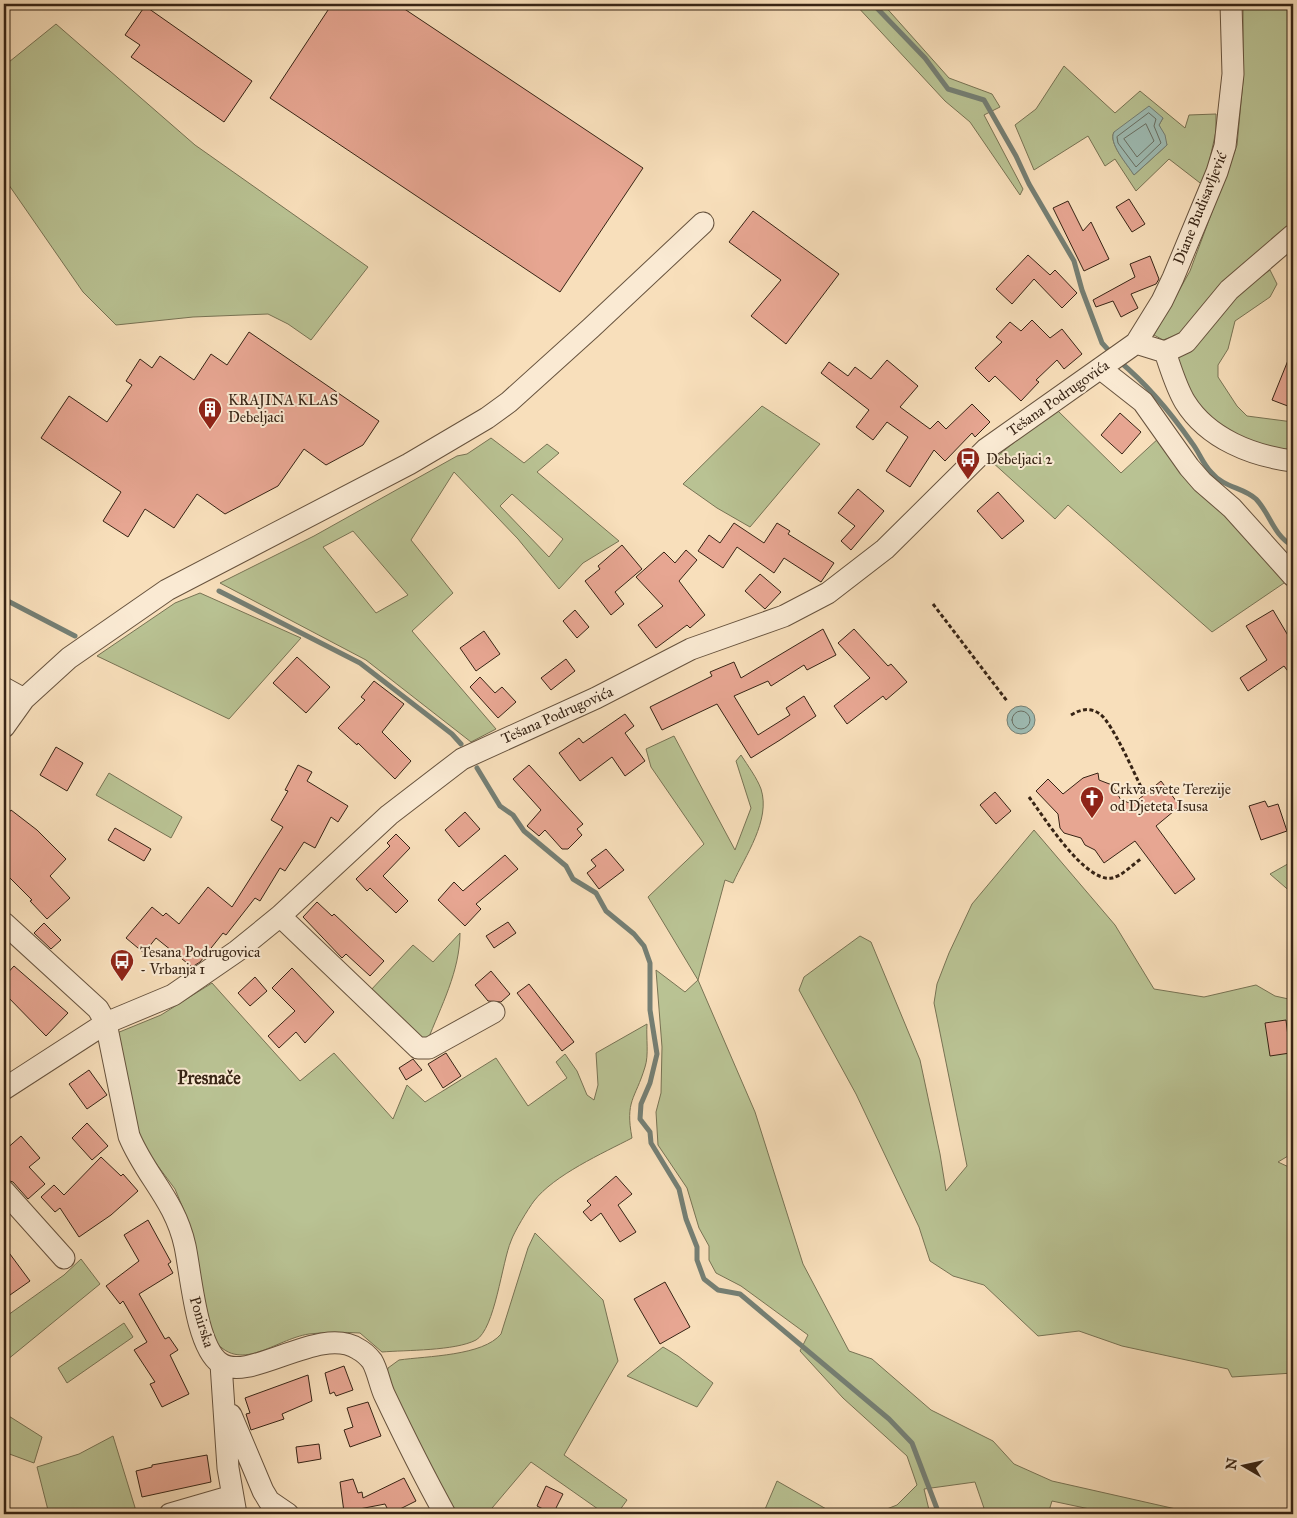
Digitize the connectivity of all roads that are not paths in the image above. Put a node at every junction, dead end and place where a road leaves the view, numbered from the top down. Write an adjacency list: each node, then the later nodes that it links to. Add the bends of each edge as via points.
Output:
1 (1231, 4): 5 (street, Diane Budisavljević, via 1233,74 1225,146 1217,172 1154,315)
2 (703, 223): 9 (street, via 570,347 487,418 409,464 167,590 69,658)
3 (1293, 235): 4 (street, via 1229,290 1186,342)
4 (1165, 352): 5 (street); 6 (street, via 1179,392 1199,419 1249,452)
5 (1118, 356): 7 (street, via 1144,402 1189,467 1232,508); 11 (street, Tešana Podrugovića, via 986,449 885,549 828,593 784,616 691,650 610,692 462,759 389,815)
6 (1293, 461)
7 (1293, 576)
8 (4, 688): 9 (street)
9 (24, 699): 10 (street)
10 (4, 727)
11 (280, 916): 13 (street, via 418,1048 429,1048); 14 (street, Tešana Podrugovića, via 196,981 153,1005)
12 (4, 923): 14 (street, via 94,1003)
13 (494, 1012)
14 (106, 1023): 15 (street, Tešana Podrugovića); 18 (street, Ponirska, via 129,1136 180,1221 201,1328 208,1348)
15 (4, 1089)
16 (4, 1192): 17 (street)
17 (64, 1258)
18 (221, 1364): 19 (street); 23 (street, Ponirska, via 242,1368 332,1343 356,1347 373,1363 385,1396)
19 (224, 1402): 20 (street); 22 (street, via 263,1491 269,1500)
20 (234, 1505): 21 (street)
21 (170, 1514)
22 (288, 1514)
23 (445, 1514)

